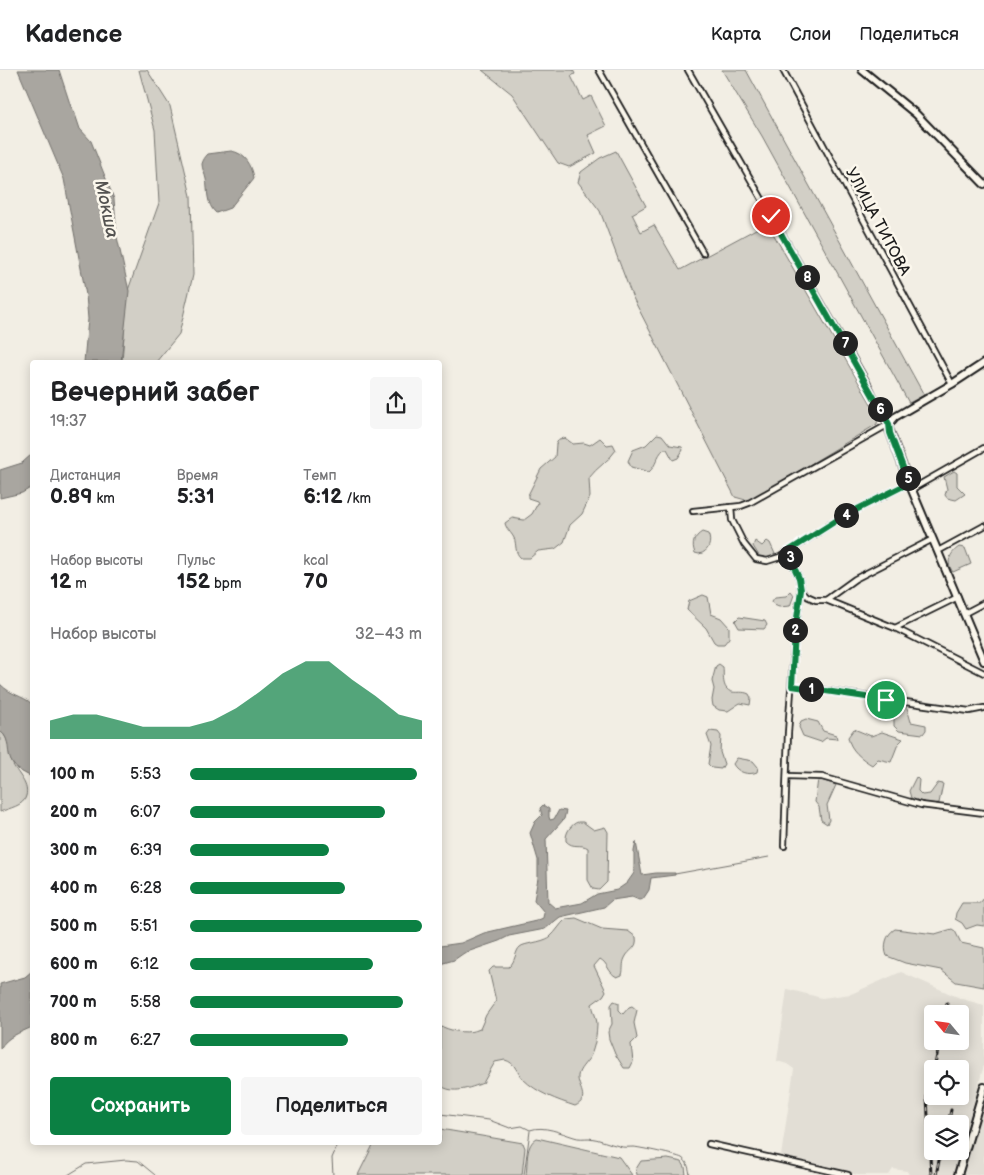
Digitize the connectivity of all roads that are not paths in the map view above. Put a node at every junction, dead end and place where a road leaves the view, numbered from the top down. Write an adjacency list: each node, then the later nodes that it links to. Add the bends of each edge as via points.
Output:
1 (599, 70): 6 (street)
2 (688, 70): 9 (street)
3 (783, 70): 8 (street, УЛИЦА ТИТОВА)
4 (862, 70): 5 (street, via 916,114)
5 (984, 184)
6 (703, 253)
7 (984, 363): 8 (street)
8 (952, 384): 9 (street, via 895,417)
9 (889, 424): 11 (street); 12 (street, via 749,503)
10 (984, 448): 11 (street)
11 (911, 486): 15 (street); 16 (street, via 842,517)
12 (731, 507): 13 (street); 16 (street, via 738,534 756,559 772,560)
13 (693, 511)
14 (984, 526): 17 (street)
15 (933, 539): 17 (street); 20 (street, via 855,579)
16 (787, 552): 18 (street)
17 (938, 552): 19 (street)
18 (801, 590): 20 (street, via 816,600); 26 (street)
19 (958, 597): 22 (street); 23 (street)
20 (826, 600): 23 (street)
21 (984, 603): 22 (street)
22 (965, 614): 24 (street)
23 (895, 628): 25 (street)
24 (984, 661)
25 (984, 673)
26 (792, 686): 27 (street, via 969,711); 28 (street)
27 (984, 708)
28 (788, 776): 29 (street, via 822,777 921,805); 30 (street)
29 (984, 814)
30 (784, 846)
31 (984, 1087): 34 (street)
32 (709, 1144): 33 (street)
33 (848, 1175)
34 (958, 1175)

